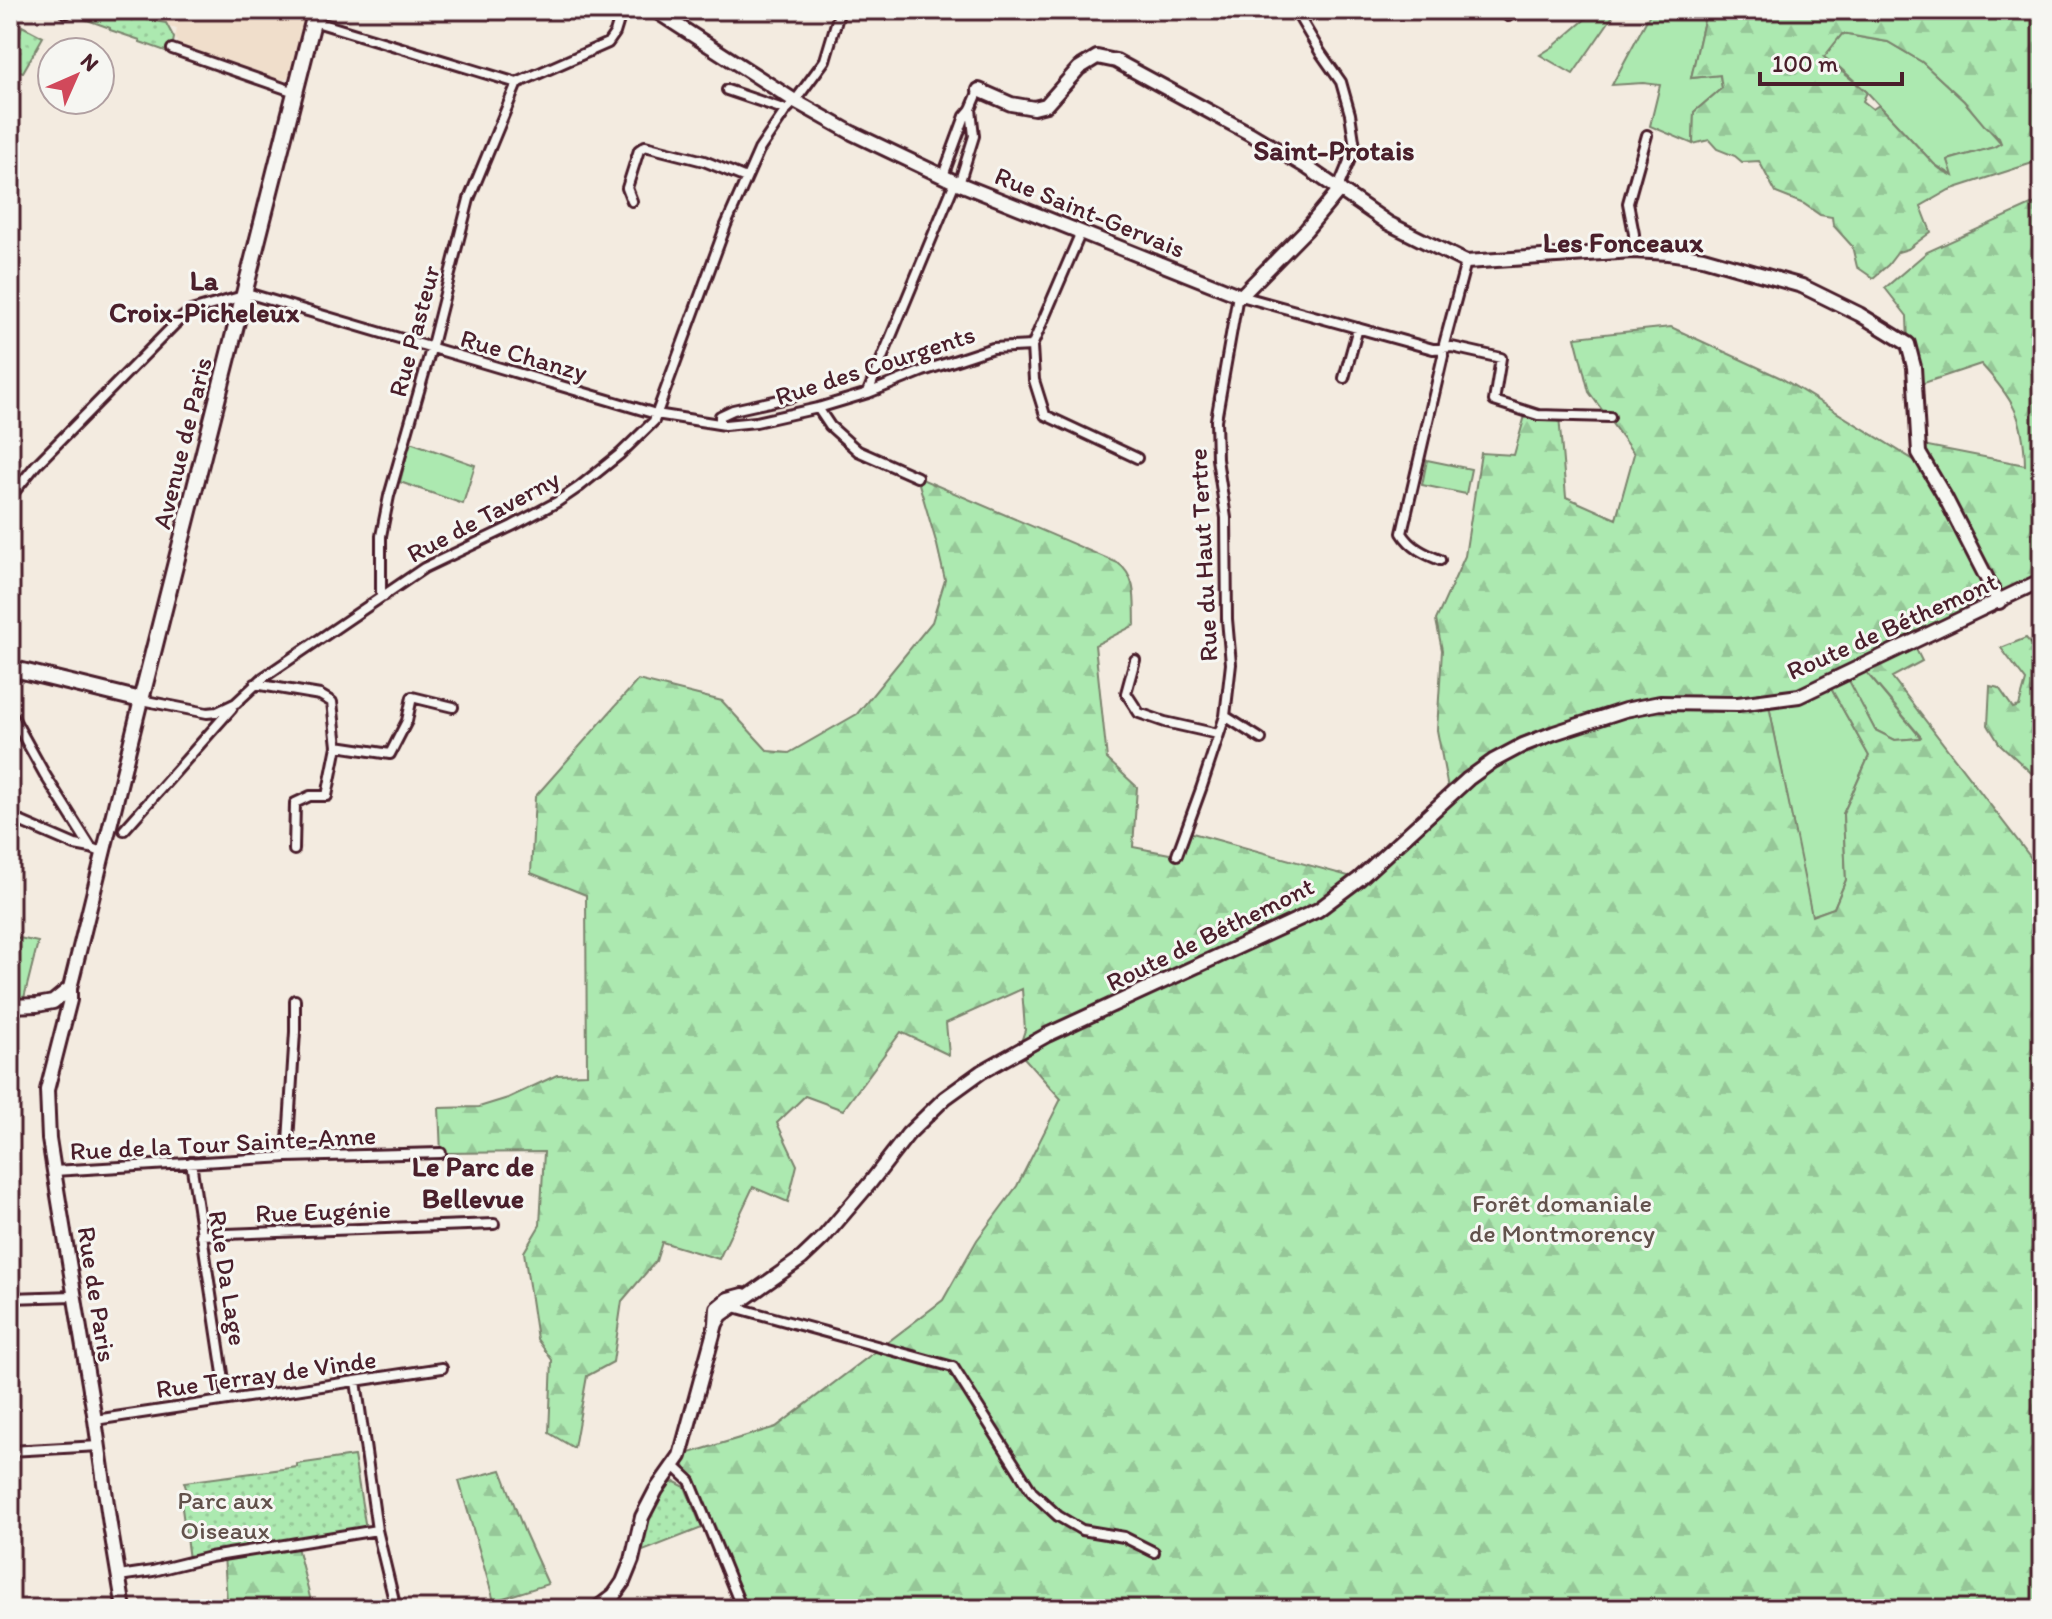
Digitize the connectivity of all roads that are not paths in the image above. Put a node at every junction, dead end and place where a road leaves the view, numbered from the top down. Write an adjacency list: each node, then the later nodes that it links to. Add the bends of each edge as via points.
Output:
1 (622, 10): 7 (street, via 608,43)
2 (654, 10): 11 (street, Rue Saint-Gervais)
3 (840, 10): 11 (street, Rue de Taverny, via 826,56)
4 (1295, 10): 18 (street, via 1341,82 1350,114 1355,147)
5 (314, 16): 7 (street); 8 (main road, Avenue de Paris)
6 (172, 49): 8 (street)
7 (517, 83): 28 (street, Rue Pasteur, via 469,199)
8 (288, 89): 24 (main road, Avenue de Paris)
9 (727, 90): 11 (street)
10 (979, 90): 12 (street); 18 (street, via 1034,108 1046,105 1079,68 1097,57 1116,61)
11 (790, 106): 16 (street, Rue de Taverny); 17 (street, Rue Saint-Gervais)
12 (971, 109): 13 (street); 15 (street)
13 (959, 132): 15 (street, via 965,129); 17 (street, via 944,173)
14 (1647, 135): 21 (street, via 1628,203)
15 (974, 136): 17 (street)
16 (746, 178): 19 (street, via 645,146 627,188); 33 (street, Rue de Taverny)
17 (954, 182): 20 (street, Rue Saint-Gervais); 30 (street)
18 (1340, 189): 22 (street, via 1388,223); 23 (street)
19 (632, 201)
20 (1081, 232): 23 (street, Rue Saint-Gervais); 26 (street)
21 (1633, 251): 22 (street); 42 (street, via 1703,258 1802,286 1908,344 1919,453)
22 (1466, 262): 27 (street)
23 (1240, 295): 25 (street); 50 (street, Rue du Haut Tertre, via 1216,420 1231,664)
24 (243, 296): 28 (street, Rue Chanzy); 38 (street, via 191,311 178,321); 46 (main road, Avenue de Paris)
25 (1358, 328): 27 (street); 29 (street)
26 (1032, 346): 30 (street, Rue des Courgents, via 993,348); 36 (street, via 1034,380 1045,415)
27 (1443, 348): 34 (street, via 1501,358 1494,401 1538,415); 39 (street, via 1402,533 1423,554)
28 (431, 349): 33 (street, Rue Chanzy); 41 (street, Rue Pasteur, via 381,536)
29 (1344, 378)
30 (868, 393): 32 (street, Rue des Courgents)
31 (792, 397): 35 (street, via 733,410 720,416)
32 (818, 408): 35 (street, Rue des Courgents); 37 (street, via 858,451)
33 (656, 414): 35 (street, Rue des Courgents); 41 (street, Rue de Taverny, via 620,454 557,502 424,568)
34 (1610, 417)
35 (720, 424)
36 (1137, 458)
37 (917, 477)
38 (10, 497)
39 (1440, 560)
40 (2042, 580): 42 (street, Route de Béthemont)
41 (384, 596): 45 (street, Rue de Taverny)
42 (1999, 602): 73 (street, Route de Béthemont, via 1799,696 1738,704 1660,703 1625,710 1523,745 1493,761 1318,910 1047,1035 981,1072 908,1134 802,1258)
43 (1135, 660): 51 (street, via 1126,693 1139,713)
44 (10, 668): 46 (main road)
45 (255, 684): 47 (street, Rue de Taverny); 53 (street, via 328,698)
46 (141, 700): 47 (street, via 207,713); 56 (street, Avenue de Paris)
47 (236, 703): 55 (street, Rue de Taverny)
48 (453, 707): 53 (street, via 412,697 390,754)
49 (10, 712): 57 (street)
50 (1225, 716): 51 (street, Rue du Haut Tertre); 52 (street)
51 (1218, 734): 59 (street, Rue du Haut Tertre)
52 (1261, 739)
53 (337, 746): 58 (street, via 327,796 295,803)
54 (10, 817): 57 (street)
55 (124, 830)
56 (106, 847): 57 (street); 60 (street, Avenue de Paris)
57 (91, 848)
58 (294, 850)
59 (1177, 855)
60 (70, 988): 62 (street); 64 (street, Rue de Paris)
61 (295, 1000): 66 (street)
62 (40, 1005): 63 (street); 64 (street, via 58,1011)
63 (10, 1006)
64 (62, 1026): 68 (street, Rue de Paris, via 47,1090)
65 (441, 1153): 66 (street, Rue de la Tour Sainte-Anne)
66 (287, 1157): 67 (street, Rue de la Tour Sainte-Anne)
67 (191, 1162): 68 (street, Rue de la Tour Sainte-Anne); 70 (street, Rue Da Lage)
68 (54, 1171): 71 (street, Rue de Paris)
69 (494, 1224): 70 (street, Rue Eugénie)
70 (201, 1235): 76 (street, Rue Da Lage)
71 (74, 1296): 72 (street); 77 (street, Rue de Paris)
72 (10, 1298)
73 (735, 1302): 80 (street, via 717,1308); 82 (street, via 953,1367 1032,1492 1058,1516 1082,1530 1124,1537)
74 (442, 1368): 75 (street, Rue Terray de Vinde)
75 (356, 1381): 76 (street, Rue Terray de Vinde); 81 (street)
76 (227, 1400): 77 (street, Rue Terray de Vinde)
77 (95, 1420): 78 (street, Rue de Paris)
78 (99, 1446): 79 (street); 83 (street, Rue de Paris)
79 (10, 1451)
80 (674, 1466): 86 (street, via 642,1517 623,1582); 87 (street, via 690,1481)
81 (377, 1530): 83 (street); 85 (street)
82 (1154, 1552)
83 (119, 1576): 84 (street, Rue de Paris)
84 (124, 1609)
85 (396, 1609)
86 (596, 1609)
87 (742, 1609)

